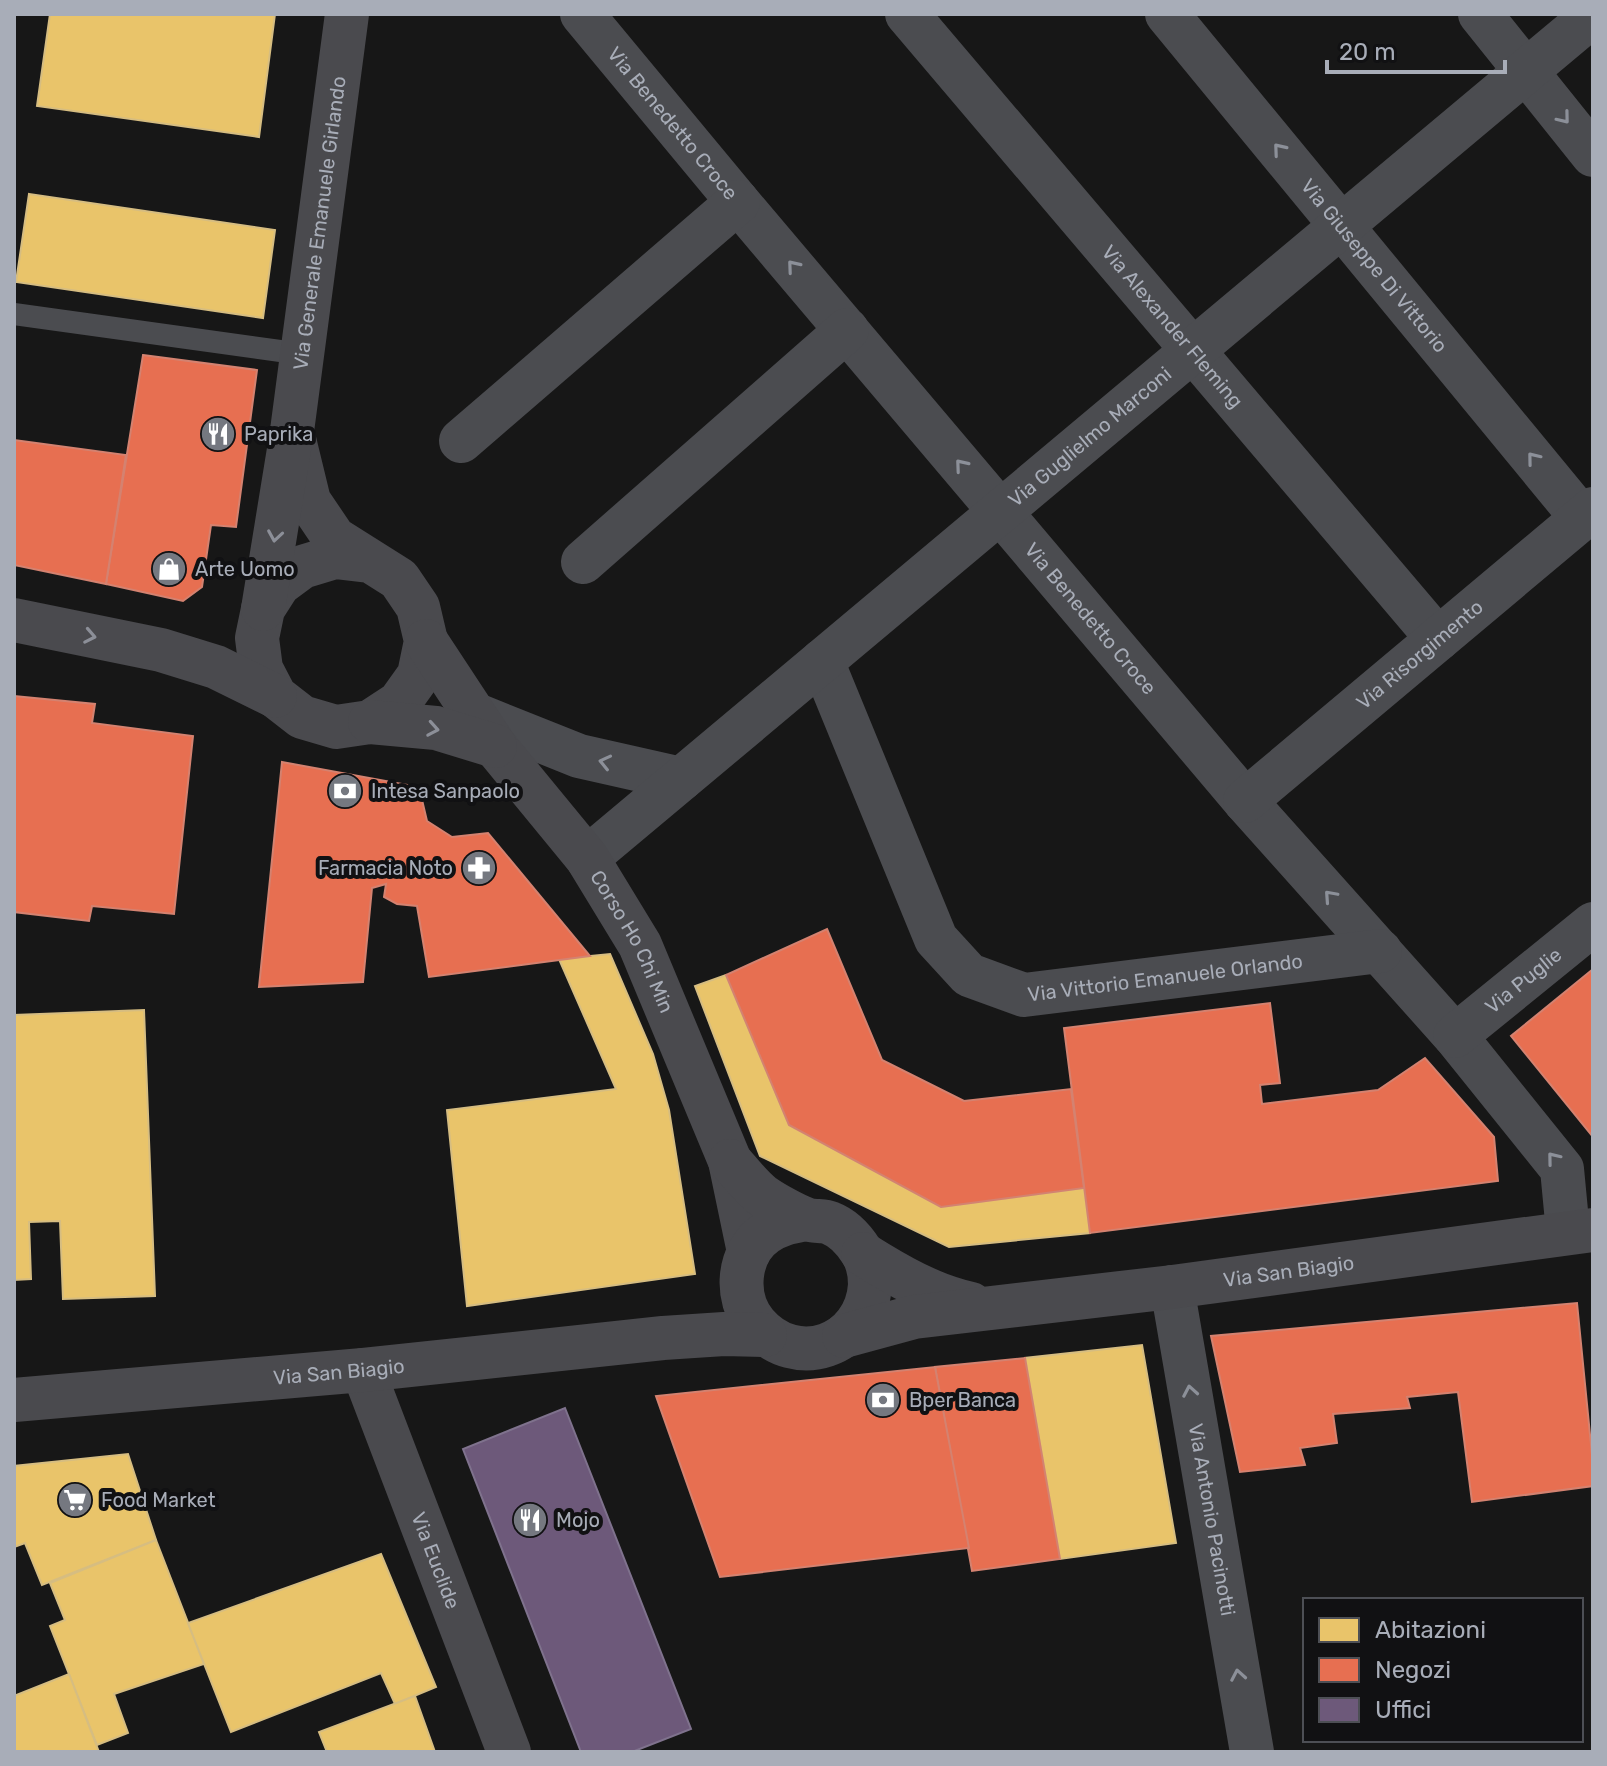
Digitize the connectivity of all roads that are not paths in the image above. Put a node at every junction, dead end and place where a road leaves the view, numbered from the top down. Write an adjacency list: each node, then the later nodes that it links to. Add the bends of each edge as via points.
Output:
1 (347, 14): 14 (main road, Via Generale Emanuele Girlando)
2 (582, 14): 9 (street, Via Benedetto Croce)
3 (907, 14): 13 (street, Via Alexander Fleming)
4 (1167, 14): 10 (street, Via Giuseppe Di Vittorio, one-way to 4)
5 (1480, 14): 7 (street)
6 (1593, 15): 7 (street, Via Guglielmo Marconi)
7 (1526, 71): 8 (street, one-way to 8); 10 (street, Via Guglielmo Marconi)
8 (1593, 155)
9 (738, 202): 12 (street, Via Benedetto Croce, one-way to 9); 16 (street)
10 (1342, 225): 13 (street, Via Guglielmo Marconi); 18 (street, Via Giuseppe Di Vittorio, one-way to 10)
11 (14, 314): 14 (lane)
12 (847, 330): 17 (street, Via Benedetto Croce, one-way to 12); 20 (street)
13 (1193, 350): 17 (street, Via Guglielmo Marconi); 23 (street, Via Alexander Fleming)
14 (302, 354): 15 (main road, Via Generale Emanuele Girlando)
15 (292, 431): 19 (main road, via 309,501 334,538); 21 (main road, Via Generale Emanuele Girlando, one-way to 21)
16 (461, 441)
17 (1001, 512): 25 (street, Via Guglielmo Marconi); 30 (street, Via Benedetto Croce)
18 (1588, 514): 23 (street, Via Risorgimento)
19 (369, 561): 21 (main road, via 335,557 302,567 279,584); 24 (main road, via 399,579 418,607)
20 (583, 562)
21 (263, 609): 26 (main road, via 257,638 261,669)
22 (14, 620): 26 (main road, one-way to 26, via 161,650 216,667)
23 (1438, 639): 30 (street, Via Risorgimento)
24 (426, 641): 27 (main road, via 419,675 399,703); 28 (main road, Corso Ho Chi Min)
25 (822, 661): 29 (street, Via Guglielmo Marconi); 33 (street, Via Vittorio Emanuele Orlando, via 936,939 969,975 1024,995)
26 (275, 696): 27 (main road, via 302,717 336,727)
27 (370, 722): 28 (main road, one-way to 28)
28 (484, 730): 29 (street, one-way to 28); 31 (main road, Corso Ho Chi Min)
29 (681, 779): 31 (street, Via Guglielmo Marconi)
30 (1245, 801): 33 (street, Via Benedetto Croce, one-way to 30)
31 (587, 858): 35 (main road, Corso Ho Chi Min, via 640,945)
32 (1593, 924): 34 (street, Via Puglie)
33 (1380, 951): 34 (street, Via Benedetto Croce)
34 (1455, 1036): 37 (street, Via Benedetto Croce, one-way to 34, via 1562,1169)
35 (730, 1161): 36 (main road, via 762,1195); 39 (main road)
36 (806, 1219): 38 (main road, via 829,1223 849,1235); 39 (main road, via 764,1234)
37 (1580, 1231): 40 (main road, Via San Biagio)
38 (863, 1254): 41 (main road, via 921,1288); 43 (main road, via 870,1275 869,1298 861,1319)
39 (746, 1263): 42 (main road, via 742,1297 750,1318); 44 (main road)
40 (1172, 1287): 41 (main road, Via San Biagio); 48 (street, Via Antonio Pacinotti, one-way to 40)
41 (985, 1308): 43 (main road, Via San Biagio, via 914,1317)
42 (765, 1335): 43 (main road, via 805,1349); 44 (main road, Via San Biagio)
43 (844, 1336)
44 (663, 1338): 45 (main road, Via San Biagio)
45 (363, 1370): 46 (main road, Via San Biagio); 47 (main road, Via Euclide)
46 (14, 1400)
47 (509, 1752)
48 (1252, 1752)

